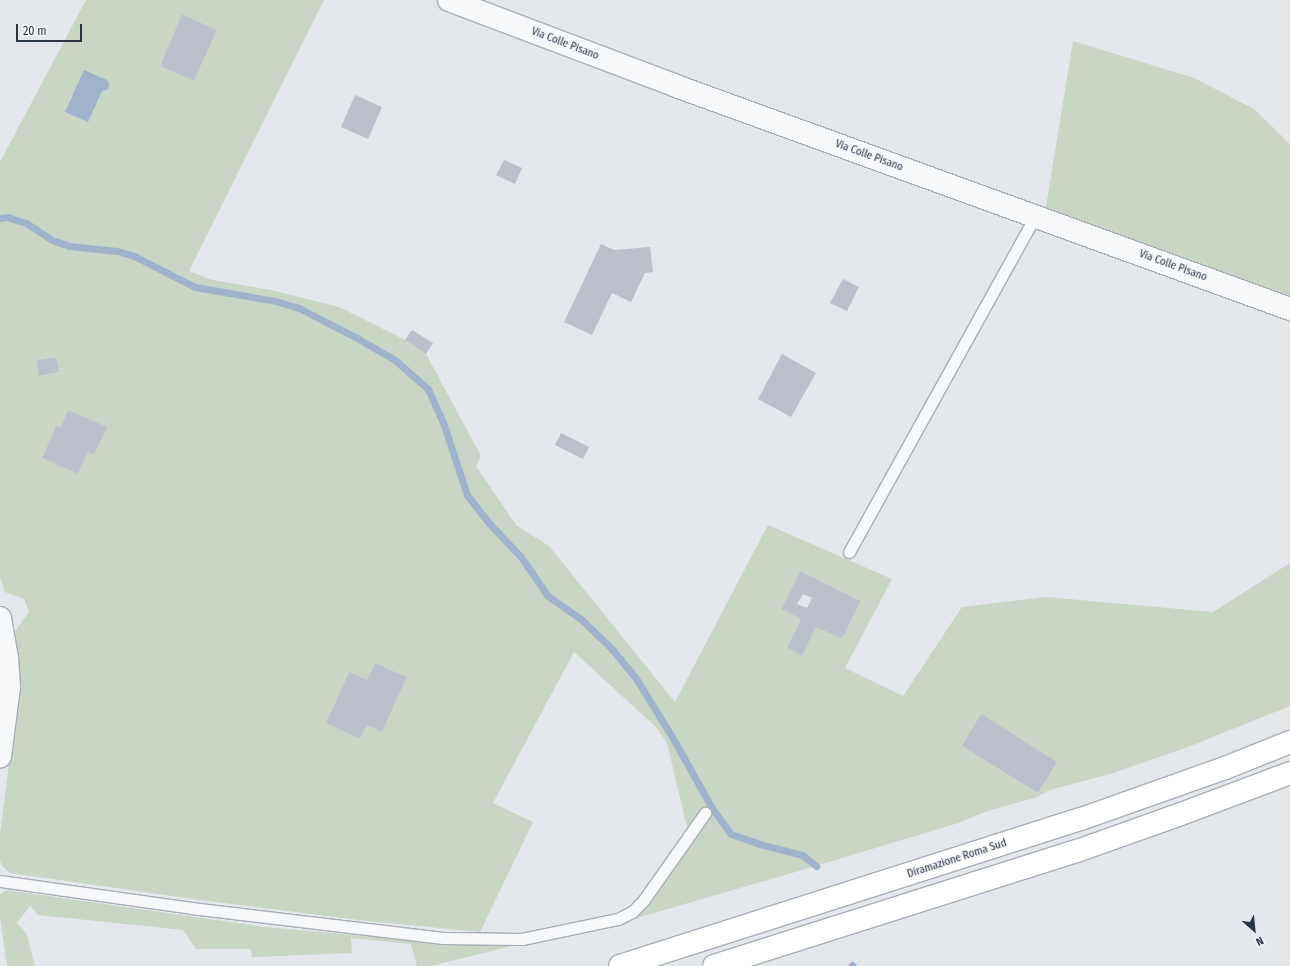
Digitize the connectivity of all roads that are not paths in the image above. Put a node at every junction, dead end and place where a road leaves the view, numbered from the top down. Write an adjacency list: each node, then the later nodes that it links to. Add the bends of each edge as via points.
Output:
1 (449, 0): 2 (street, Via Colle Pisano, via 676,86)
2 (1035, 216): 3 (street, Via Colle Pisano); 4 (lane)
3 (1290, 309)
4 (849, 552)
5 (0, 618): 7 (street, via 9,687)
6 (1290, 742): 11 (highway, Diramazione Roma Sud, via 1081,819)
7 (0, 756)
8 (1290, 773): 12 (highway, via 1077,851)
9 (705, 813): 10 (lane, via 643,901 632,912 618,919 522,939 443,938 191,908)
10 (0, 881)
11 (620, 966)
12 (714, 966)

